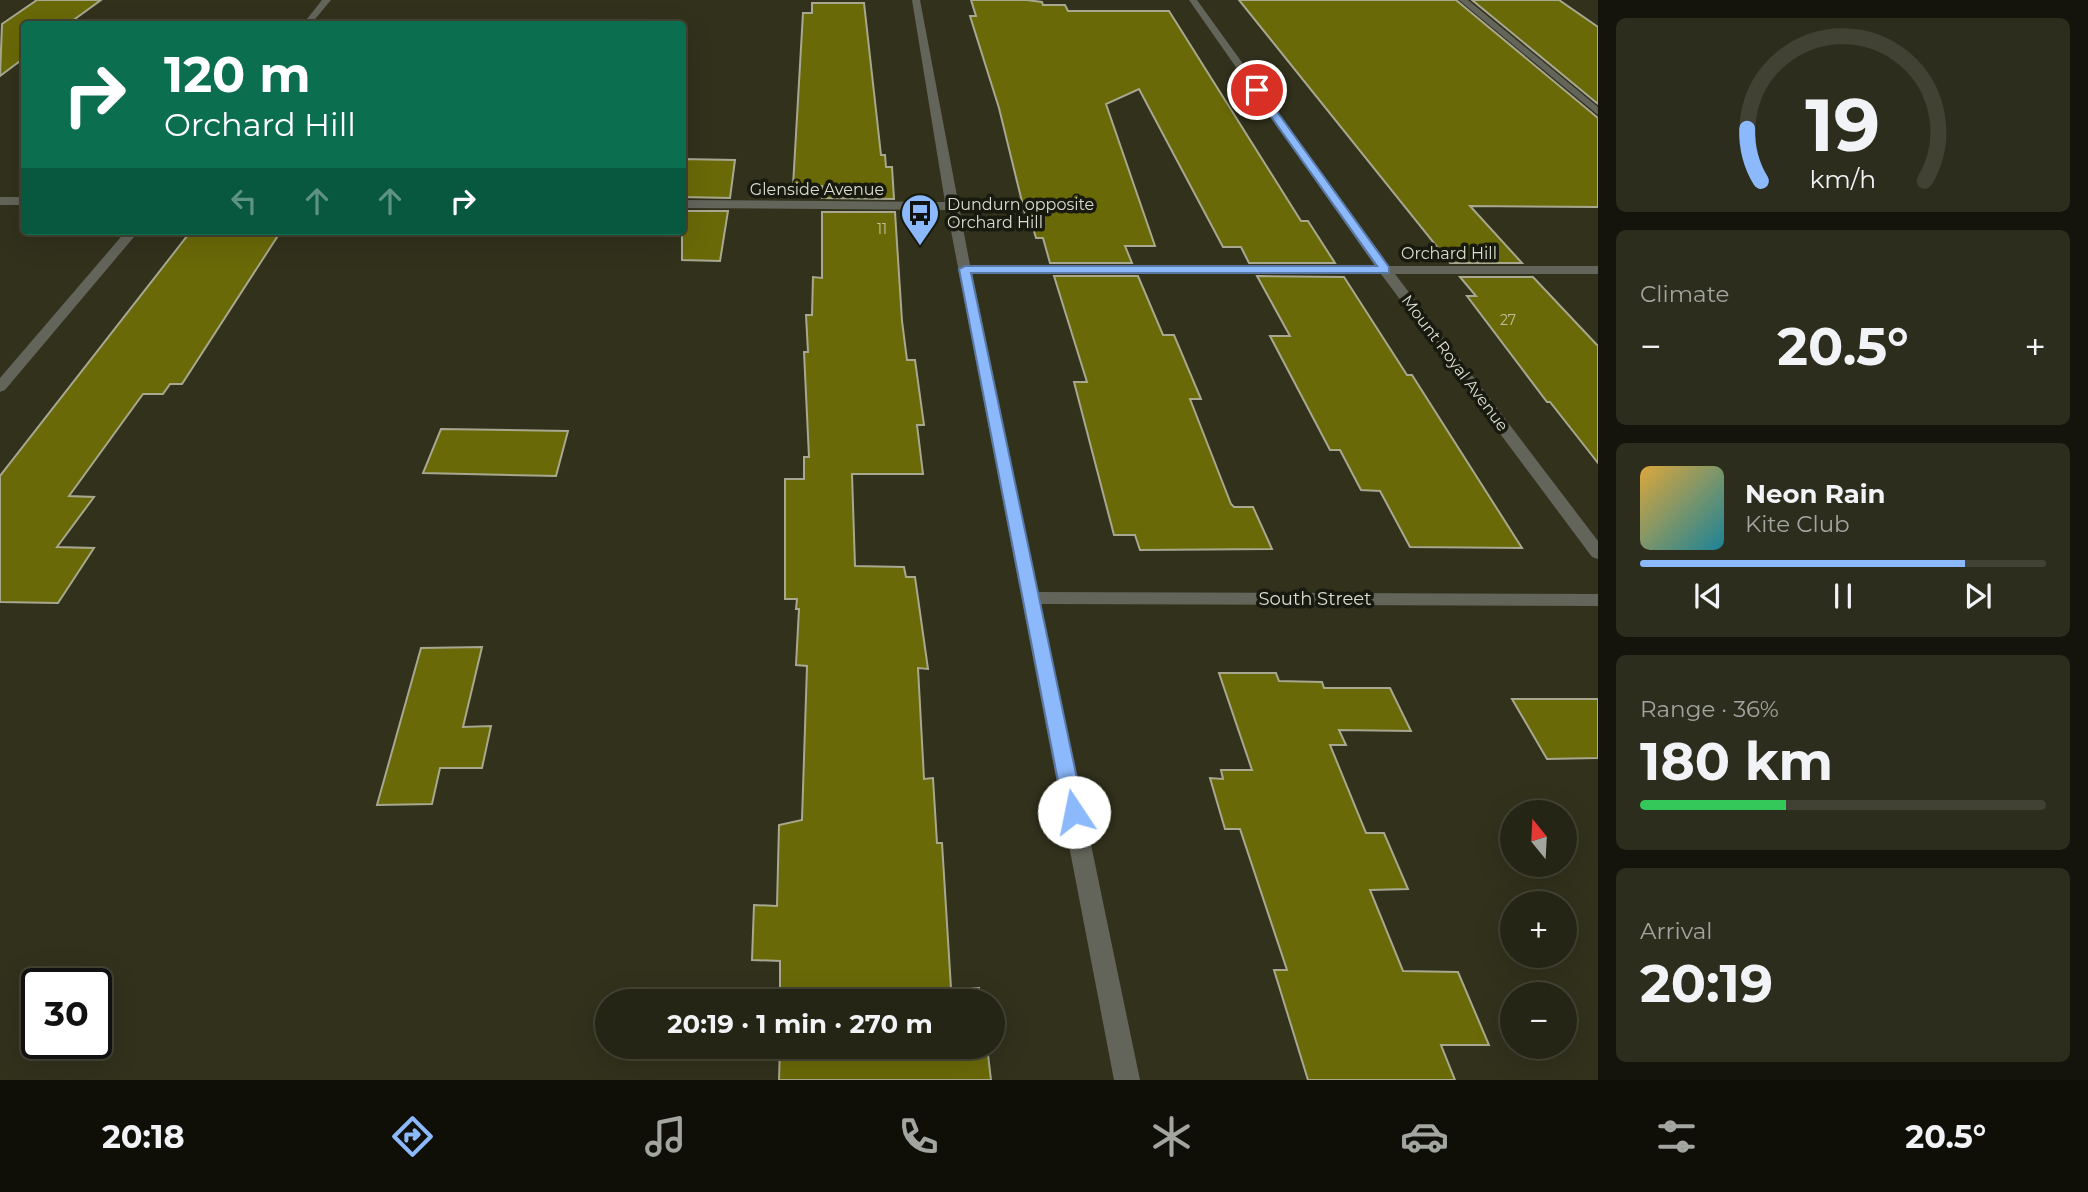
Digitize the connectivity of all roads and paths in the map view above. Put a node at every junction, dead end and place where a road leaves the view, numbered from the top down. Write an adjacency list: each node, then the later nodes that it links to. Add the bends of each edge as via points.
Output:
1 (327, 0): 5 (street)
2 (916, 0): 10 (street)
3 (1193, 0): 13 (street, Mount Royal Avenue)
4 (1463, 0): 6 (street)
5 (310, 21)
6 (1598, 111)
7 (0, 201): 8 (street)
8 (21, 201)
9 (686, 204): 10 (street, Glenside Avenue)
10 (952, 206): 12 (street)
11 (130, 235): 15 (street)
12 (965, 269): 13 (street, Orchard Hill); 17 (street)
13 (1385, 270): 14 (street, Orchard Hill); 16 (street, Mount Royal Avenue)
14 (1598, 270)
15 (0, 387)
16 (1598, 553)
17 (1031, 598): 18 (street, South Street); 19 (street)
18 (1598, 600)
19 (1127, 1080)

